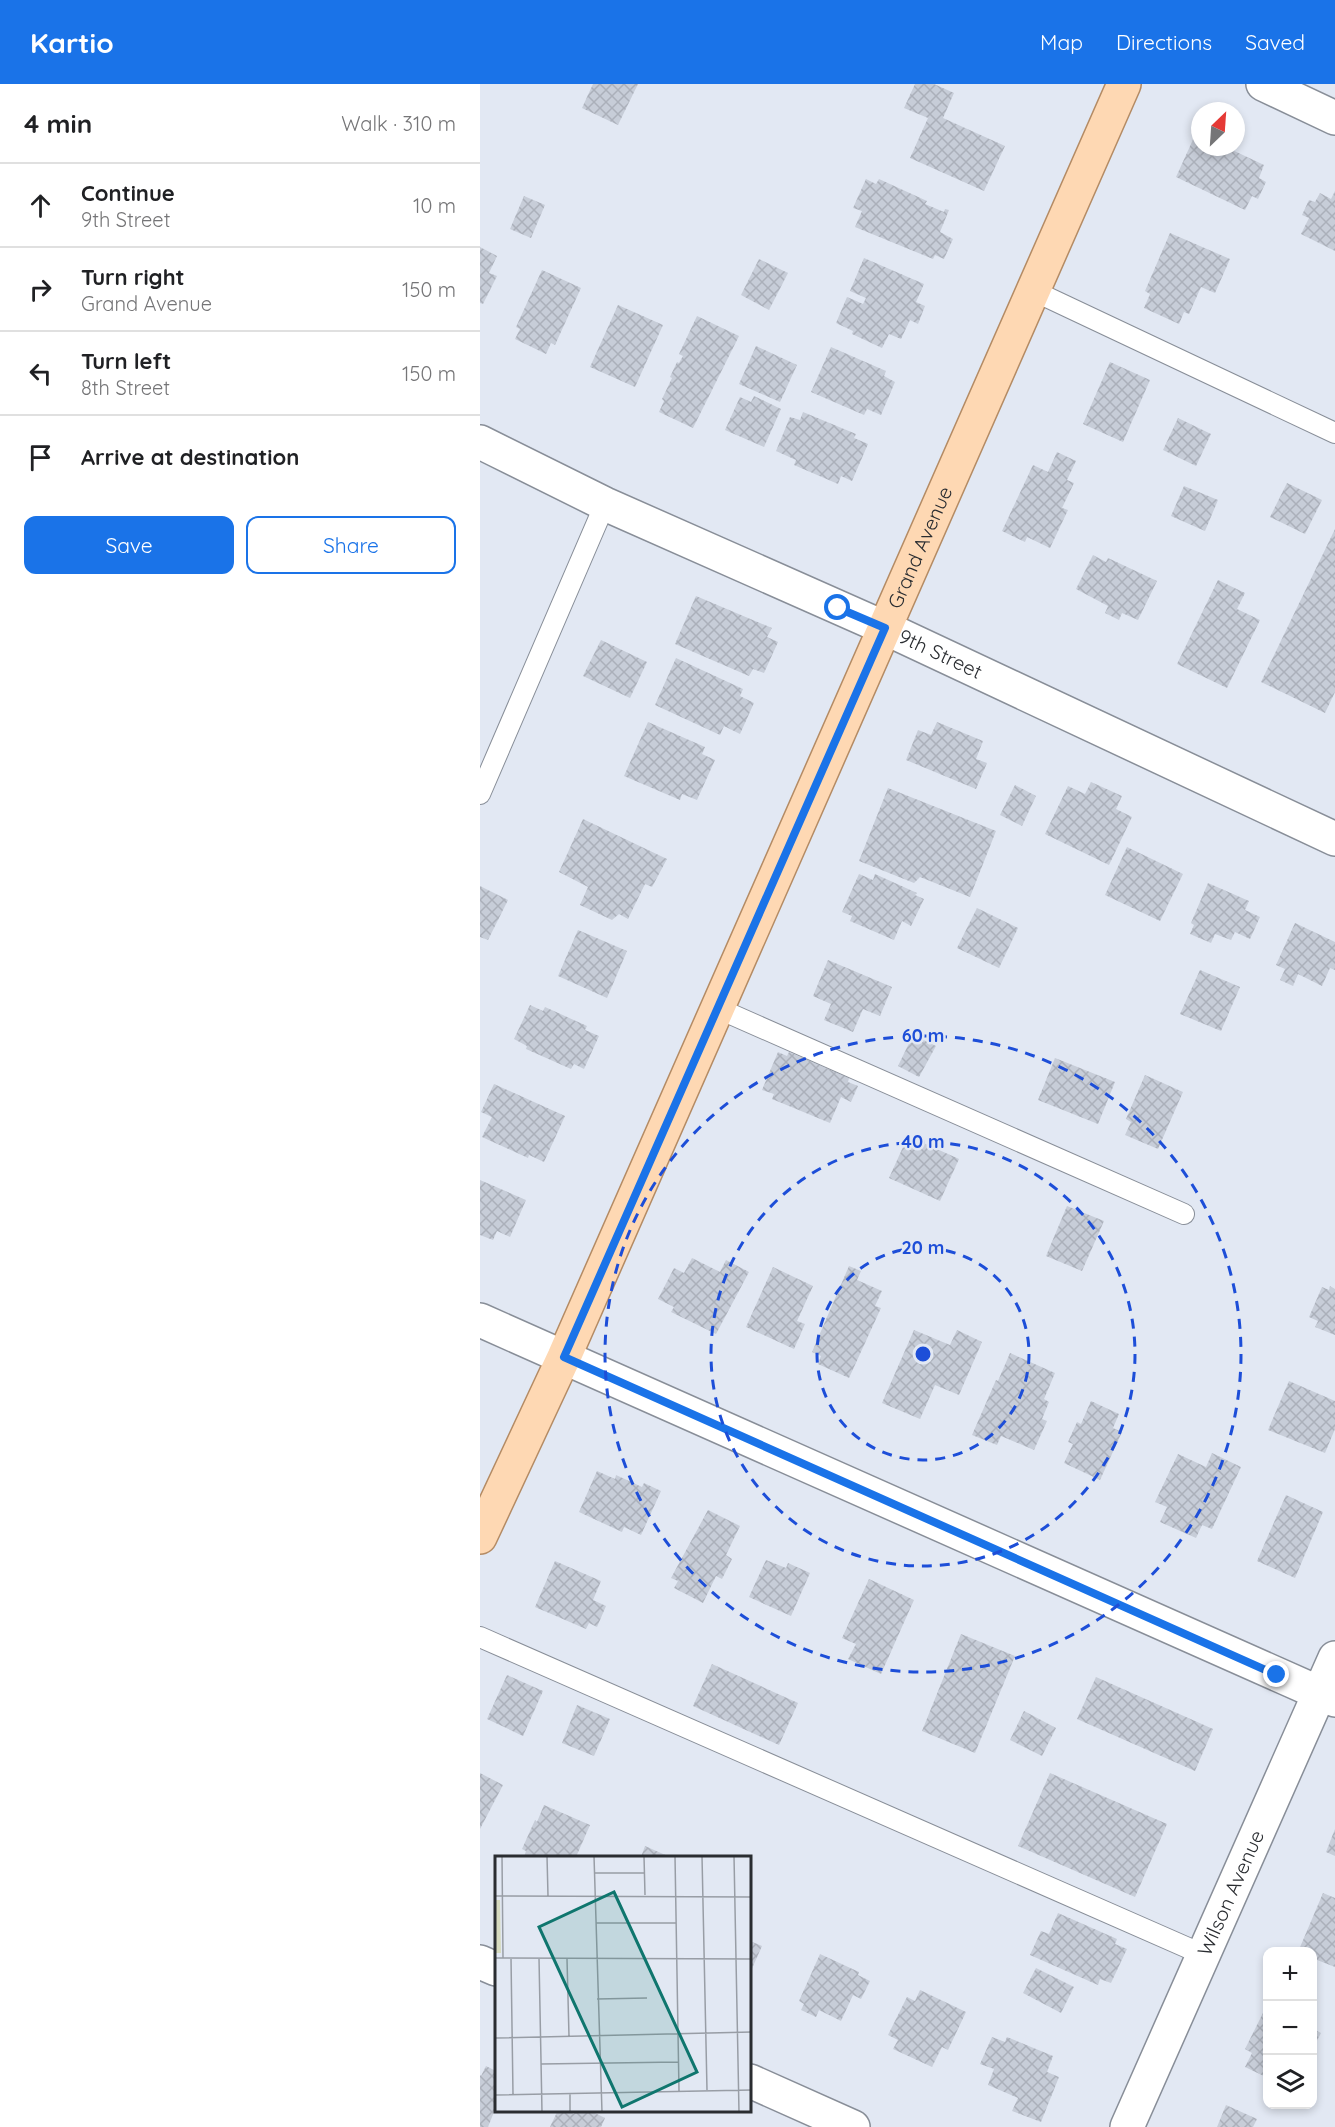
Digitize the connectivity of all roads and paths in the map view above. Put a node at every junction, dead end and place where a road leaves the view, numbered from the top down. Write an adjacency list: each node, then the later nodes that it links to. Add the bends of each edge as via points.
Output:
1 (1124, 84): 4 (main road, Grand Avenue)
2 (1263, 84): 3 (street)
3 (1335, 118)
4 (1034, 291): 5 (lane); 8 (main road, Grand Avenue)
5 (1335, 434)
6 (480, 442): 7 (street, 9th Street)
7 (605, 504): 8 (street, 9th Street); 9 (lane)
8 (885, 628): 10 (street, 9th Street); 11 (main road, Grand Avenue)
9 (480, 794)
10 (1335, 839)
11 (717, 1008): 12 (lane); 14 (main road, Grand Avenue)
12 (1184, 1214)
13 (480, 1320): 14 (street)
14 (564, 1357): 15 (main road, Grand Avenue); 18 (street)
15 (480, 1537)
16 (480, 1637): 19 (lane)
17 (1335, 1659): 18 (street, Wilson Avenue)
18 (1327, 1697): 19 (street, Wilson Avenue)
19 (1204, 1955): 24 (street, Wilson Avenue)
20 (480, 1962): 21 (street)
21 (495, 1969)
22 (752, 2082): 23 (street)
23 (853, 2127)
24 (1128, 2127)

